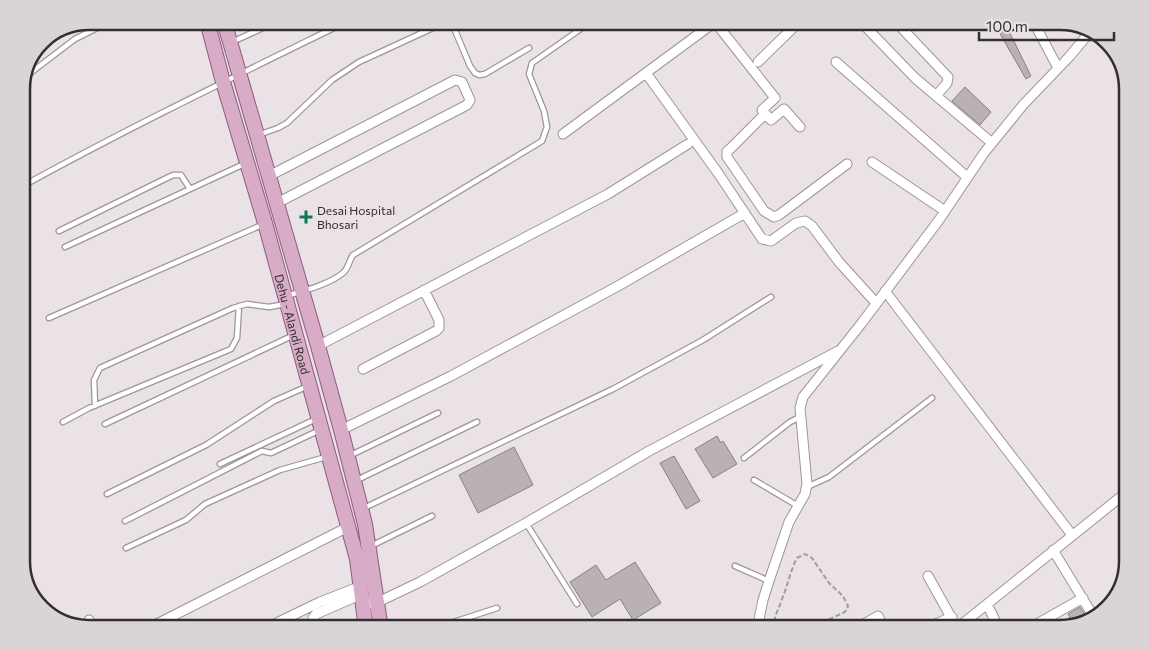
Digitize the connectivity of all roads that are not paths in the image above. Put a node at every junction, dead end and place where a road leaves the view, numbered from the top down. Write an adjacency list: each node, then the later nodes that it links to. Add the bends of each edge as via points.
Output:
1 (93, 30): 21 (lane, via 75,39)
2 (209, 30): 24 (main road, Dehu - Alandi Road)
3 (227, 30): 16 (main road, Dehu - Alandi Road)
4 (259, 30): 16 (lane)
5 (330, 30): 23 (lane)
6 (430, 30): 29 (lane, via 345,70 287,122)
7 (453, 30): 17 (lane, via 470,66 479,75)
8 (579, 30): 47 (lane, via 532,63 530,74 547,127 542,141 353,255 346,269 336,278)
9 (703, 30): 22 (street)
10 (722, 30): 26 (street, via 774,98 762,110)
11 (791, 30): 18 (street)
12 (869, 30): 25 (street)
13 (904, 30): 25 (street, via 948,77)
14 (1038, 30): 20 (street)
15 (1085, 35): 20 (street)
16 (231, 43): 23 (main road, Dehu - Alandi Road)
17 (529, 48)
18 (758, 62)
19 (836, 62): 36 (street)
20 (1058, 68): 30 (street)
21 (33, 71)
22 (646, 73): 28 (street); 41 (street)
23 (239, 75): 24 (lane); 29 (main road, Dehu - Alandi Road)
24 (223, 82): 33 (main road, Dehu - Alandi Road); 37 (lane)
25 (936, 96): 30 (street)
26 (765, 114): 27 (street, via 771,120 784,109); 34 (street, via 727,156 769,216 779,215)
27 (800, 127)
28 (563, 134)
29 (257, 136): 35 (main road, Dehu - Alandi Road)
30 (992, 143): 36 (street)
31 (688, 144): 45 (street, via 608,194)
32 (872, 162): 40 (street)
33 (248, 163): 38 (lane); 42 (main road, Dehu - Alandi Road)
34 (848, 164)
35 (269, 176): 39 (main road, Dehu - Alandi Road); 39 (street, via 455,80 462,82 470,100 467,105)
36 (967, 177): 40 (street)
37 (30, 183)
38 (190, 189): 43 (lane, via 181,175 173,175); 44 (lane)
39 (276, 203): 47 (main road, Dehu - Alandi Road)
40 (945, 211): 46 (street)
41 (745, 213): 50 (street, via 766,241 805,221); 66 (street, via 451,376)
42 (265, 223): 49 (main road, Dehu - Alandi Road); 52 (lane)
43 (59, 231)
44 (65, 247)
45 (424, 290): 54 (street); 56 (street, via 439,328)
46 (885, 291): 50 (street); 82 (street)
47 (302, 292): 49 (lane); 54 (main road, Dehu - Alandi Road)
48 (771, 297): 77 (lane, via 703,340 613,389)
49 (286, 300): 51 (lane, via 269,307 256,304); 53 (main road, Dehu - Alandi Road)
50 (876, 303): 55 (street)
51 (239, 306): 59 (lane, via 100,368 94,380); 59 (lane, via 237,338 230,349)
52 (49, 318)
53 (296, 334): 57 (main road, Dehu - Alandi Road); 64 (lane)
54 (318, 346): 66 (main road, Dehu - Alandi Road)
55 (842, 348): 61 (street, via 802,397); 80 (street, via 649,451)
56 (363, 369)
57 (310, 386): 65 (main road, Dehu - Alandi Road); 74 (lane, via 274,401 206,445)
58 (932, 398): 73 (lane, via 829,477)
59 (95, 406): 62 (lane)
60 (438, 414): 68 (lane)
61 (800, 417): 69 (lane); 73 (street)
62 (63, 422)
63 (477, 422): 72 (lane)
64 (105, 424)
65 (320, 424): 67 (main road, Dehu - Alandi Road); 70 (lane); 79 (lane, via 271,453 262,451)
66 (341, 430): 68 (main road, Dehu - Alandi Road)
67 (329, 456): 81 (main road, Dehu - Alandi Road); 84 (lane, via 280,470 205,504 186,520)
68 (348, 457): 72 (main road, Dehu - Alandi Road)
69 (744, 458)
70 (220, 464)
71 (754, 480): 76 (lane)
72 (354, 481): 77 (main road, Dehu - Alandi Road)
73 (806, 488): 76 (street)
74 (107, 494)
75 (1119, 498): 82 (street)
76 (798, 506): 88 (street, via 789,522)
77 (361, 509): 83 (main road, Dehu - Alandi Road)
78 (432, 516): 83 (lane)
79 (125, 521)
80 (526, 523): 91 (street); 92 (lane)
81 (348, 528): 89 (main road, Dehu - Alandi Road); 97 (street)
82 (1072, 536): 85 (street)
83 (369, 547): 91 (main road, Dehu - Alandi Road)
84 (126, 548)
85 (1053, 550): 90 (street); 93 (street)
86 (735, 566): 88 (lane)
87 (928, 576): 96 (street)
88 (769, 581): 103 (street)
89 (362, 595): 91 (street); 98 (street, via 320,602); 99 (street, via 316,614); 100 (main road, Dehu - Alandi Road)
90 (1083, 598): 95 (street); 110 (street)
91 (378, 602): 101 (main road, Dehu - Alandi Road)
92 (577, 604)
93 (986, 604): 108 (street); 109 (street)
94 (497, 608): 102 (lane)
95 (1090, 612)
96 (952, 617): 106 (street); 107 (street)
97 (165, 620)
98 (283, 620)
99 (315, 620)
100 (365, 620)
101 (380, 620)
102 (460, 620)
103 (760, 620)
104 (871, 620): 105 (street, via 878,616)
105 (880, 620)
106 (945, 620)
107 (953, 620)
108 (967, 620)
109 (994, 620)
110 (1044, 620)

